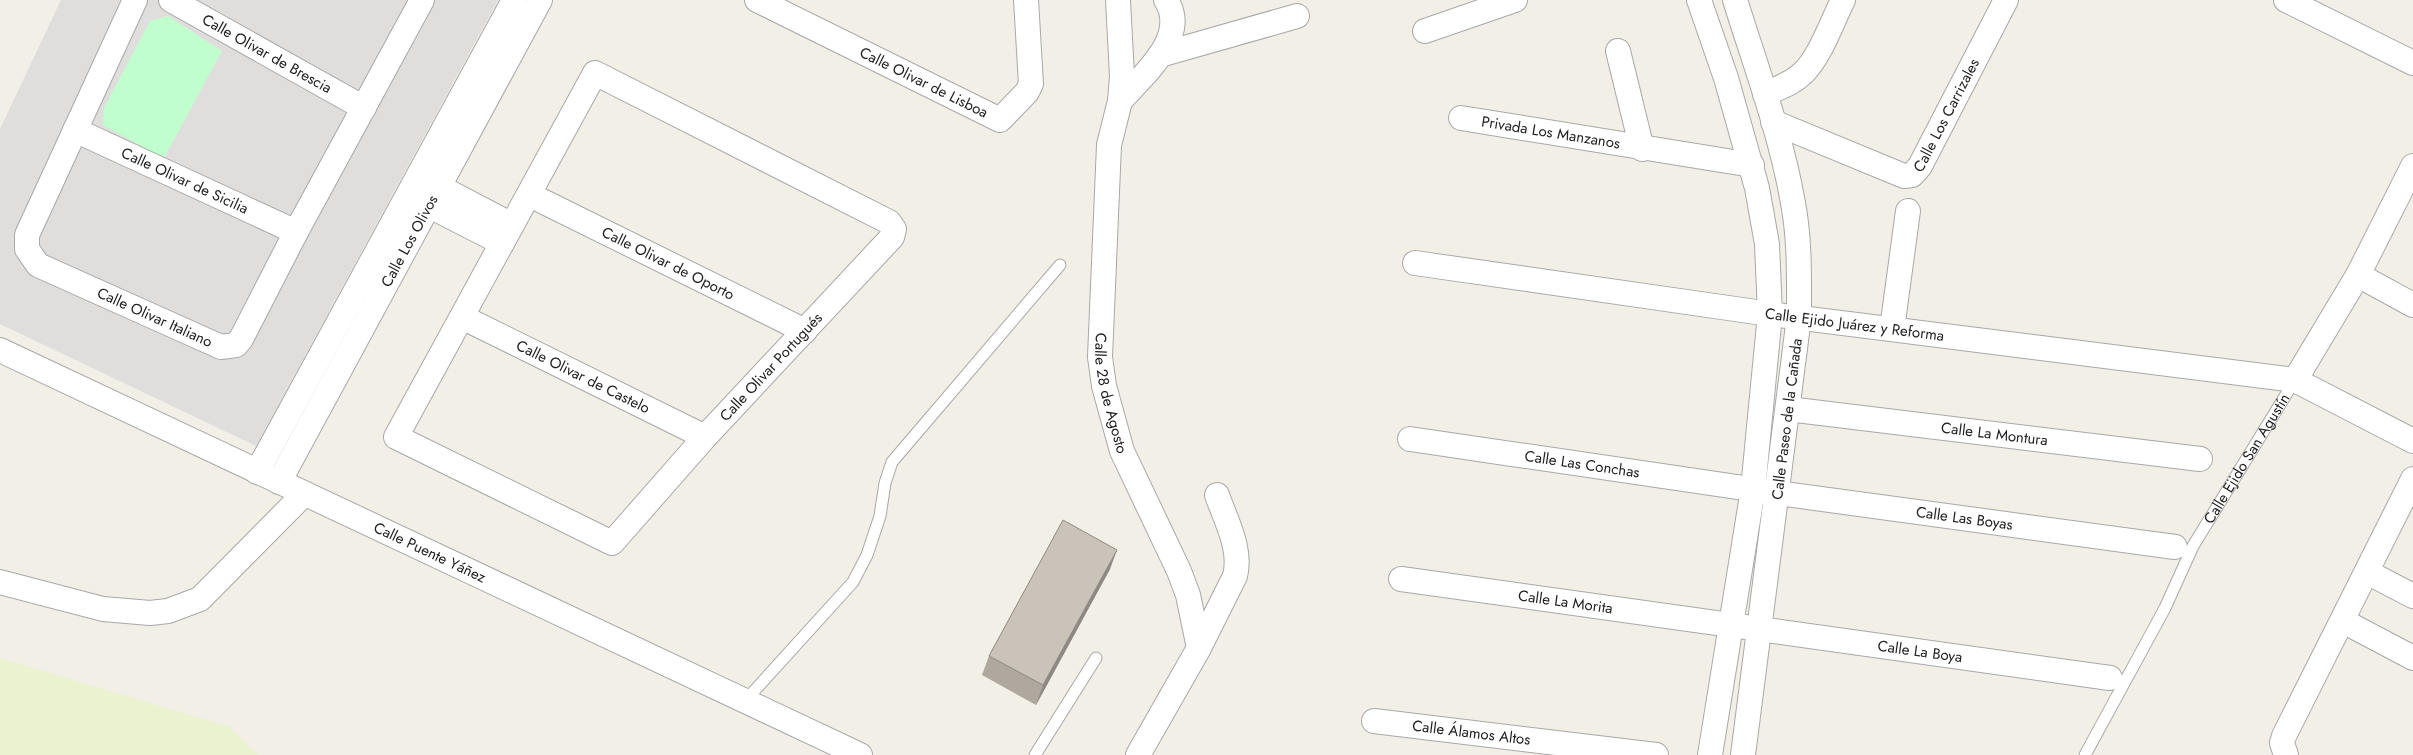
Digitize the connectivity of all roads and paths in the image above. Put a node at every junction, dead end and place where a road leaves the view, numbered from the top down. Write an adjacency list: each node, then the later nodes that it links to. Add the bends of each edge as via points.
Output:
1 (135, 0): 26 (street, Calle Olivar Italiano)
2 (171, 0): 23 (street, Calle Olivar de Brescia)
3 (422, 0): 23 (street, Calle Olivar Italiano)
4 (514, 0): 30 (street, Calle Los Olivos)
5 (540, 0): 32 (street, Calle Los Olivos)
6 (757, 0): 7 (street, Calle Olivar de Lisboa, via 1000,120 1027,92 1030,84)
7 (1026, 0)
8 (1118, 0): 22 (street, Calle 28 de Agosto)
9 (1515, 0): 17 (street)
10 (1699, 0): 28 (street, Calle Paseo de la Cañada)
11 (1735, 0): 21 (street, Calle Paseo de la Cañada)
12 (1843, 0): 21 (street, via 1804,72 1790,83)
13 (2006, 0): 25 (street, Calle Los Carrizales, via 1912,176 1904,176)
14 (2286, 0): 20 (street)
15 (1170, 1): 19 (street, via 1171,32)
16 (1297, 16): 19 (street)
17 (1425, 31)
18 (1618, 51): 27 (street, Privada Los Manzanos)
19 (1160, 55): 22 (street)
20 (2413, 62)
21 (1765, 94): 25 (street, Calle Paseo de la Cañada)
22 (1120, 101): 67 (street, Calle 28 de Agosto, via 1110,145 1099,344 1102,371 1122,451 1179,571 1188,595)
23 (364, 108): 34 (street, Calle Olivar Italiano)
24 (1461, 118): 27 (street, Privada Los Manzanos)
25 (1773, 122): 42 (street, Calle Paseo de la Cañada, via 1794,204)
26 (75, 130): 34 (street, Calle Olivar de Sicilia); 34 (street, Calle Olivar Italiano, via 27,235 30,255 38,265 204,341 229,347 241,339)
27 (1642, 149): 28 (street, Privada Los Manzanos)
28 (1752, 165): 40 (street, Calle Paseo de la Cañada, via 1767,244)
29 (2411, 175): 38 (street, Calle Ejido San Agustín)
30 (413, 185): 32 (street); 52 (street, Calle Los Olivos)
31 (530, 195): 35 (street, Calle Olivar Portugués); 44 (street, Calle Olivar de Oporto); 44 (street, Calle Olivar Portugués, via 595,73 889,222 894,229 892,237)
32 (434, 196): 35 (street); 54 (street, Calle Los Olivos)
33 (1908, 211): 43 (street)
34 (296, 232)
35 (507, 234): 41 (street, Calle Olivar Portugués)
36 (1415, 263): 40 (street, Calle Ejido Juárez y Reforma)
37 (1060, 265): 71 (lane, via 892,462 880,516 867,555 853,582)
38 (2358, 275): 39 (street); 46 (street, Calle Ejido San Agustín)
39 (2413, 305)
40 (1770, 314): 42 (street, Calle Ejido Juárez y Reforma); 55 (street, Calle Paseo de la Cañada)
41 (462, 317): 48 (street, Calle Olivar de Castelo); 48 (street, Calle Olivar Portugués, via 396,437 612,542)
42 (1799, 317): 43 (street, Calle Ejido Juárez y Reforma); 47 (street, Calle Paseo de la Cañada)
43 (1892, 329): 46 (street, Calle Ejido Juárez y Reforma)
44 (805, 331): 48 (street, Calle Olivar Portugués)
45 (0, 350): 52 (street, Calle Puente Yáñez)
46 (2295, 380): 50 (street); 80 (lane, Calle Ejido San Agustín, via 2193,546 2164,608)
47 (1788, 409): 51 (street, Calle La Montura); 56 (street, Calle Paseo de la Cañada)
48 (705, 437)
49 (1410, 439): 55 (street, Calle Las Conchas)
50 (2413, 441)
51 (2200, 458)
52 (257, 472): 54 (street, Calle Puente Yáñez)
53 (2413, 479): 60 (street)
54 (279, 482): 57 (street, Calle Puente Yáñez)
55 (1753, 489): 56 (street, Calle Las Boyas); 65 (street, Calle Paseo de la Cañada)
56 (1778, 493): 59 (street, Calle Las Boyas); 66 (street, Calle Paseo de la Cañada)
57 (304, 494): 62 (street, via 200,599 168,611 150,613 103,609); 71 (street, Calle Puente Yáñez)
58 (1217, 495): 67 (street, via 1238,565)
59 (2175, 547)
60 (2367, 572): 63 (street); 64 (street)
61 (1401, 579): 65 (street, Calle La Morita)
62 (0, 582)
63 (2413, 596)
64 (2343, 621): 69 (street); 73 (street, via 2284,736)
65 (1730, 625): 66 (street, Calle La Boya); 78 (street)
66 (1761, 629): 70 (street, Calle La Boya); 79 (street, Calle Paseo de la Cañada)
67 (1199, 648): 76 (street)
68 (1096, 658): 75 (lane)
69 (2413, 658)
70 (2110, 678)
71 (745, 701): 74 (street, Calle Puente Yáñez)
72 (1374, 721): 77 (street, Calle Álamos Altos)
73 (2284, 752)
74 (860, 755)
75 (1035, 755)
76 (1138, 755)
77 (1656, 755)
78 (1710, 755)
79 (1743, 755)
80 (2085, 755)

